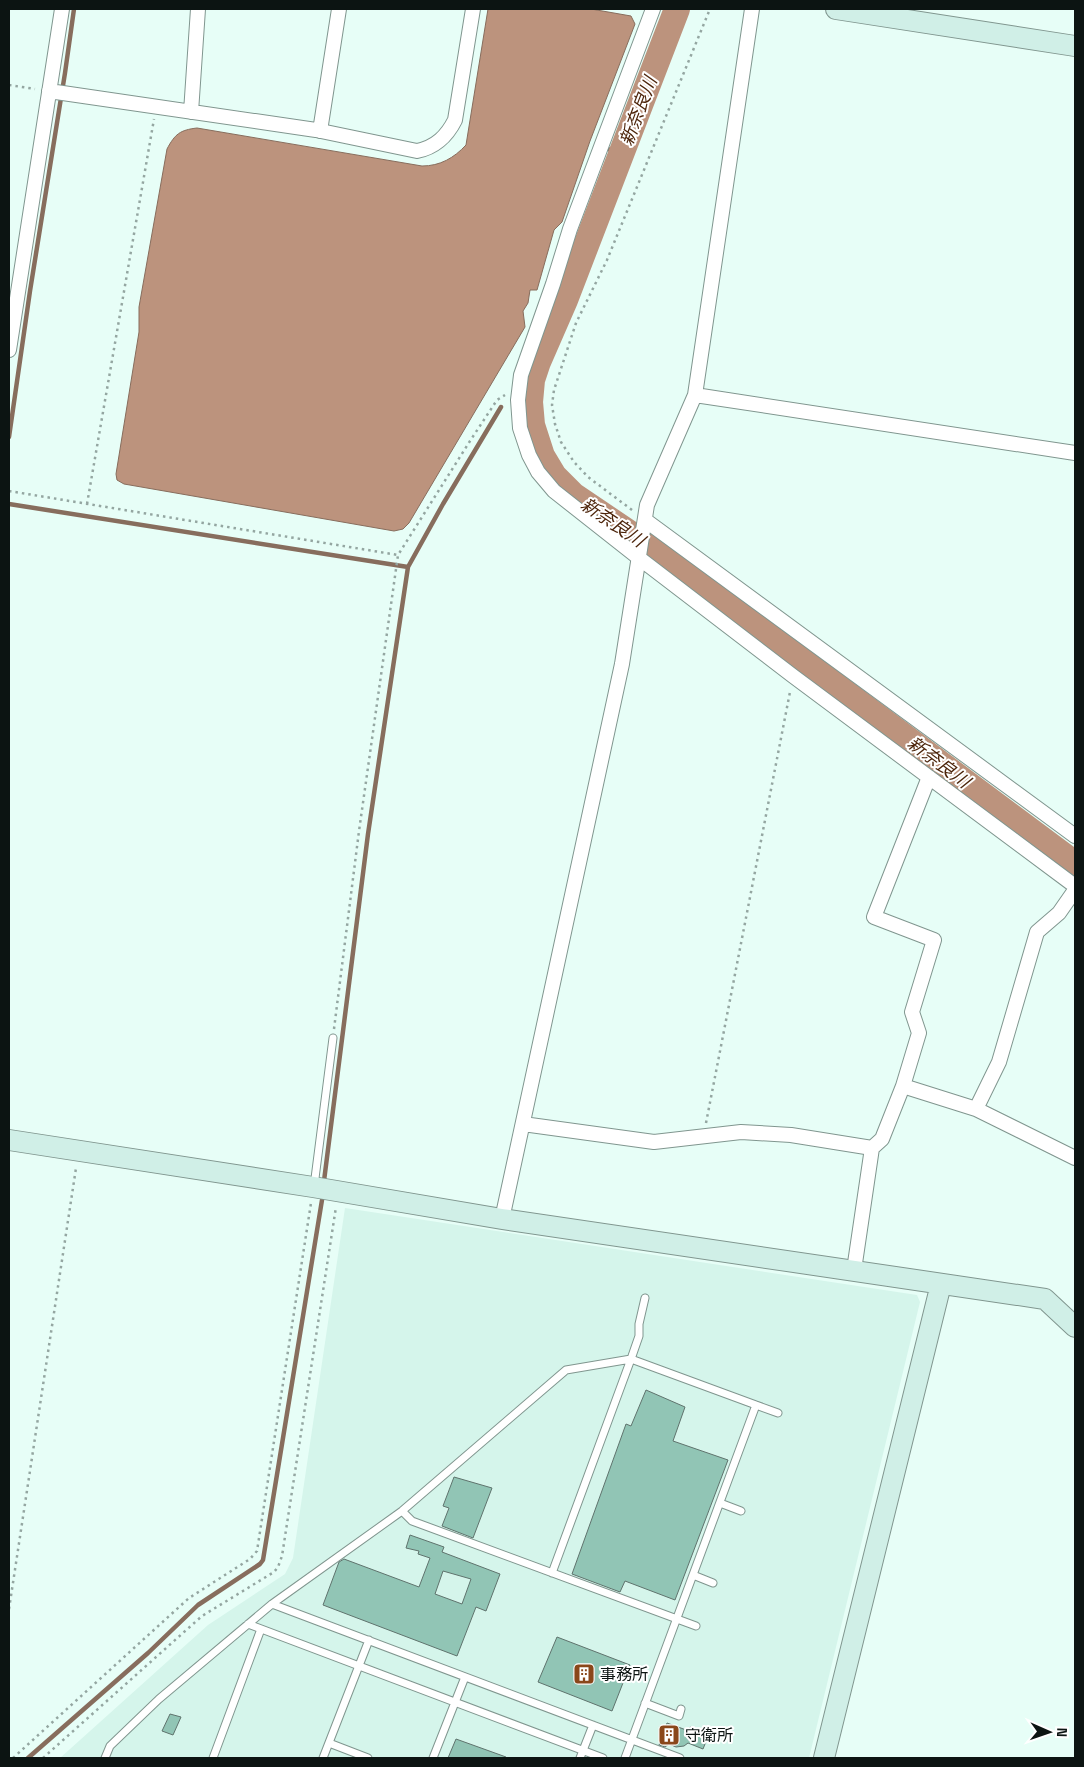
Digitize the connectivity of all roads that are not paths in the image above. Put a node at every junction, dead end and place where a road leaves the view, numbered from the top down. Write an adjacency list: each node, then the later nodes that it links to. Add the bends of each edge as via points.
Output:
1 (62, 9): 9 (street)
2 (198, 9): 10 (street)
3 (339, 9): 11 (street)
4 (473, 9): 11 (street, via 455,120 437,143 417,151)
5 (653, 9): 17 (street, via 570,229 519,385 518,400 520,428 538,472 554,491)
6 (752, 9): 14 (street)
7 (836, 9): 8 (street)
8 (1075, 46)
9 (49, 91): 10 (street); 12 (street)
10 (191, 112): 11 (street)
11 (320, 131)
12 (13, 299): 13 (street)
13 (9, 350)
14 (695, 395): 15 (street); 16 (street, via 647,505)
15 (1075, 453)
16 (644, 524): 17 (street); 19 (street)
17 (640, 554): 18 (street, via 793,676); 25 (street, via 622,664)
18 (929, 777): 20 (street); 23 (street, via 874,917 934,940 912,1012 919,1033)
19 (1075, 836)
20 (1075, 886)
21 (1075, 890): 24 (street, via 1059,913 1037,932 999,1062)
22 (333, 1038): 29 (lane)
23 (903, 1086): 24 (street); 27 (street, via 882,1139)
24 (976, 1109): 28 (street)
25 (523, 1124): 27 (street, via 654,1142 740,1132 791,1135); 30 (street)
26 (9, 1140): 29 (street)
27 (872, 1148): 31 (street)
28 (1075, 1158)
29 (314, 1187): 30 (street)
30 (502, 1219): 31 (street)
31 (854, 1270): 32 (street)
32 (941, 1284): 34 (street, via 1045,1299); 68 (street)
33 (645, 1298): 35 (lane, via 639,1336)
34 (1075, 1327)
35 (631, 1359): 36 (lane); 39 (lane, via 566,1370); 41 (lane)
36 (756, 1405): 37 (lane); 38 (lane)
37 (778, 1413)
38 (720, 1503): 40 (lane); 42 (lane)
39 (402, 1511): 41 (lane, via 412,1521); 44 (lane)
40 (741, 1511)
41 (552, 1573): 45 (lane)
42 (693, 1575): 43 (lane); 45 (lane)
43 (713, 1583)
44 (272, 1604): 46 (lane); 49 (lane)
45 (677, 1619): 47 (lane); 53 (lane)
46 (248, 1624): 48 (lane); 59 (lane, via 159,1699 110,1746)
47 (696, 1626)
48 (261, 1629): 50 (lane); 60 (lane)
49 (369, 1640): 50 (lane); 51 (lane)
50 (358, 1665): 52 (lane); 57 (lane)
51 (465, 1677): 52 (lane); 55 (lane)
52 (455, 1702): 58 (lane); 63 (lane)
53 (645, 1703): 54 (lane, via 678,1716); 56 (lane)
54 (681, 1709)
55 (593, 1725): 56 (lane); 58 (lane)
56 (632, 1740): 66 (lane); 67 (lane)
57 (329, 1743): 61 (lane); 62 (lane)
58 (583, 1750): 64 (lane); 65 (lane)
59 (105, 1758)
60 (213, 1758)
61 (323, 1758)
62 (368, 1758)
63 (433, 1758)
64 (580, 1758)
65 (603, 1758)
66 (625, 1758)
67 (680, 1758)
68 (824, 1758)

